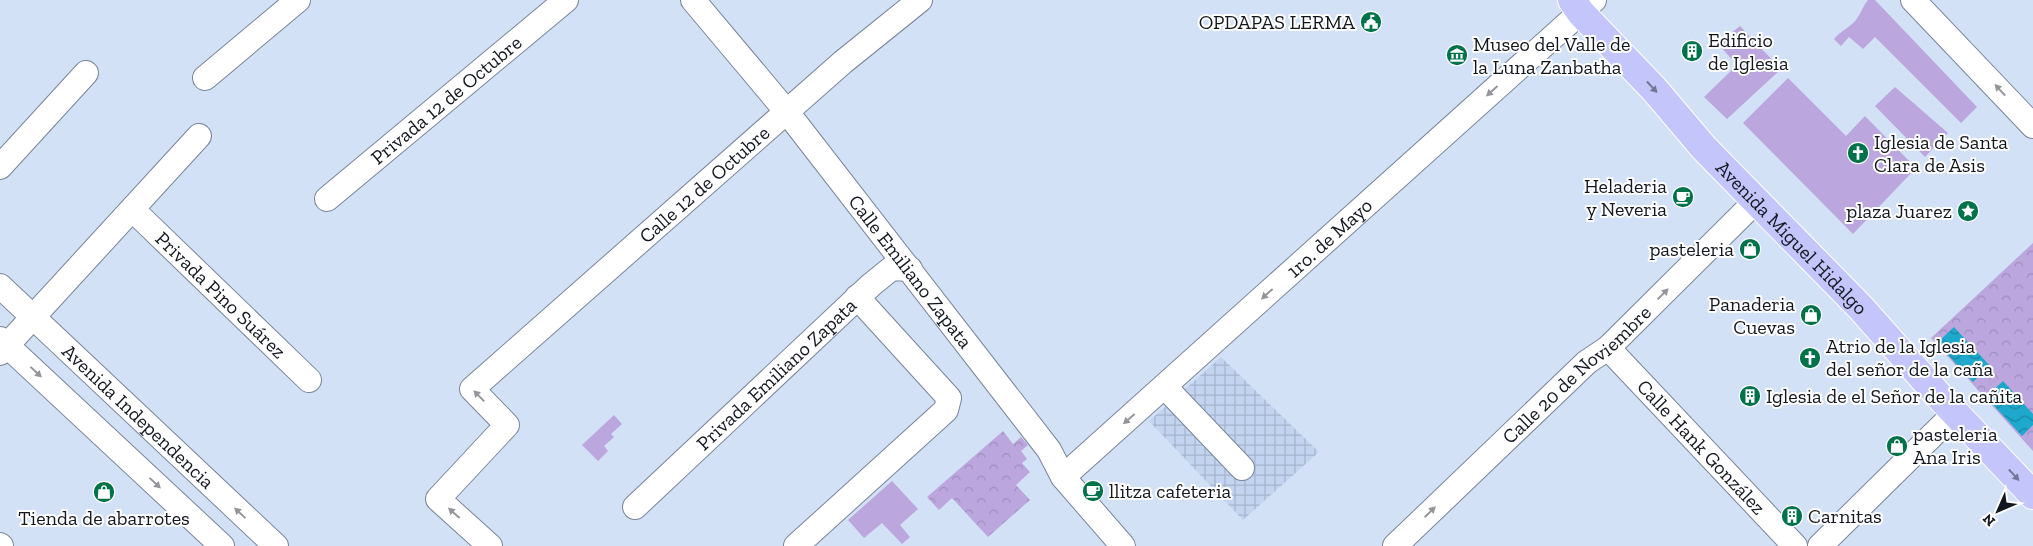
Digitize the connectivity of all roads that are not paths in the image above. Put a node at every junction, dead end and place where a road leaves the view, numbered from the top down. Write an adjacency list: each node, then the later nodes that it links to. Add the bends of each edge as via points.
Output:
1 (298, 0): 8 (street)
2 (566, 0): 13 (street, Privada 12 de Octubre)
3 (693, 0): 9 (street, Calle Emiliano Zapata)
4 (920, 0): 9 (street, Calle 12 de Octubre)
5 (1913, 0): 10 (street, one-way to 5)
6 (1582, 4): 14 (main road, Avenida Miguel Hidalgo, one-way to 14, via 1704,148); 23 (street, 1ro. de Mayo, one-way to 23)
7 (86, 73): 12 (street)
8 (205, 78)
9 (787, 112): 16 (street, Calle Emiliano Zapata); 31 (street, Calle 12 de Octubre, one-way to 9, via 438,499 507,425 472,388)
10 (2033, 126)
11 (199, 136): 15 (street)
12 (0, 167)
13 (327, 199)
14 (1757, 200): 21 (street, Calle 20 de Noviembre, one-way to 14); 24 (main road, Avenida Miguel Hidalgo, via 1861,308)
15 (133, 210): 19 (street); 22 (street, Privada Pino Suárez)
16 (910, 269): 18 (street, via 892,268); 26 (street, Calle Emiliano Zapata, via 1049,450)
17 (0, 286): 19 (street, Avenida Independencia)
18 (857, 298): 28 (street, Privada Emiliano Zapata); 32 (street, Privada Emiliano Zapata, via 949,398 946,410)
19 (34, 318): 20 (street); 30 (street, Avenida Independencia, one-way to 19)
20 (2, 346): 29 (street, Avenida Independencia, one-way to 29)
21 (1608, 348): 34 (street, Calle 20 de Noviembre, one-way to 21, via 1587,362); 35 (street, Calle Hank González)
22 (309, 380)
23 (1165, 387): 25 (street); 26 (street, 1ro. de Mayo, one-way to 26)
24 (1955, 413): 27 (main road, Avenida Miguel Hidalgo, one-way to 27); 36 (street)
25 (1242, 468)
26 (1063, 477): 33 (street, Calle Emiliano Zapata)
27 (2033, 495)
28 (635, 507)
29 (222, 546)
30 (276, 546)
31 (490, 546)
32 (796, 546)
33 (1123, 546)
34 (1395, 546)
35 (1795, 546)
36 (1820, 546)

